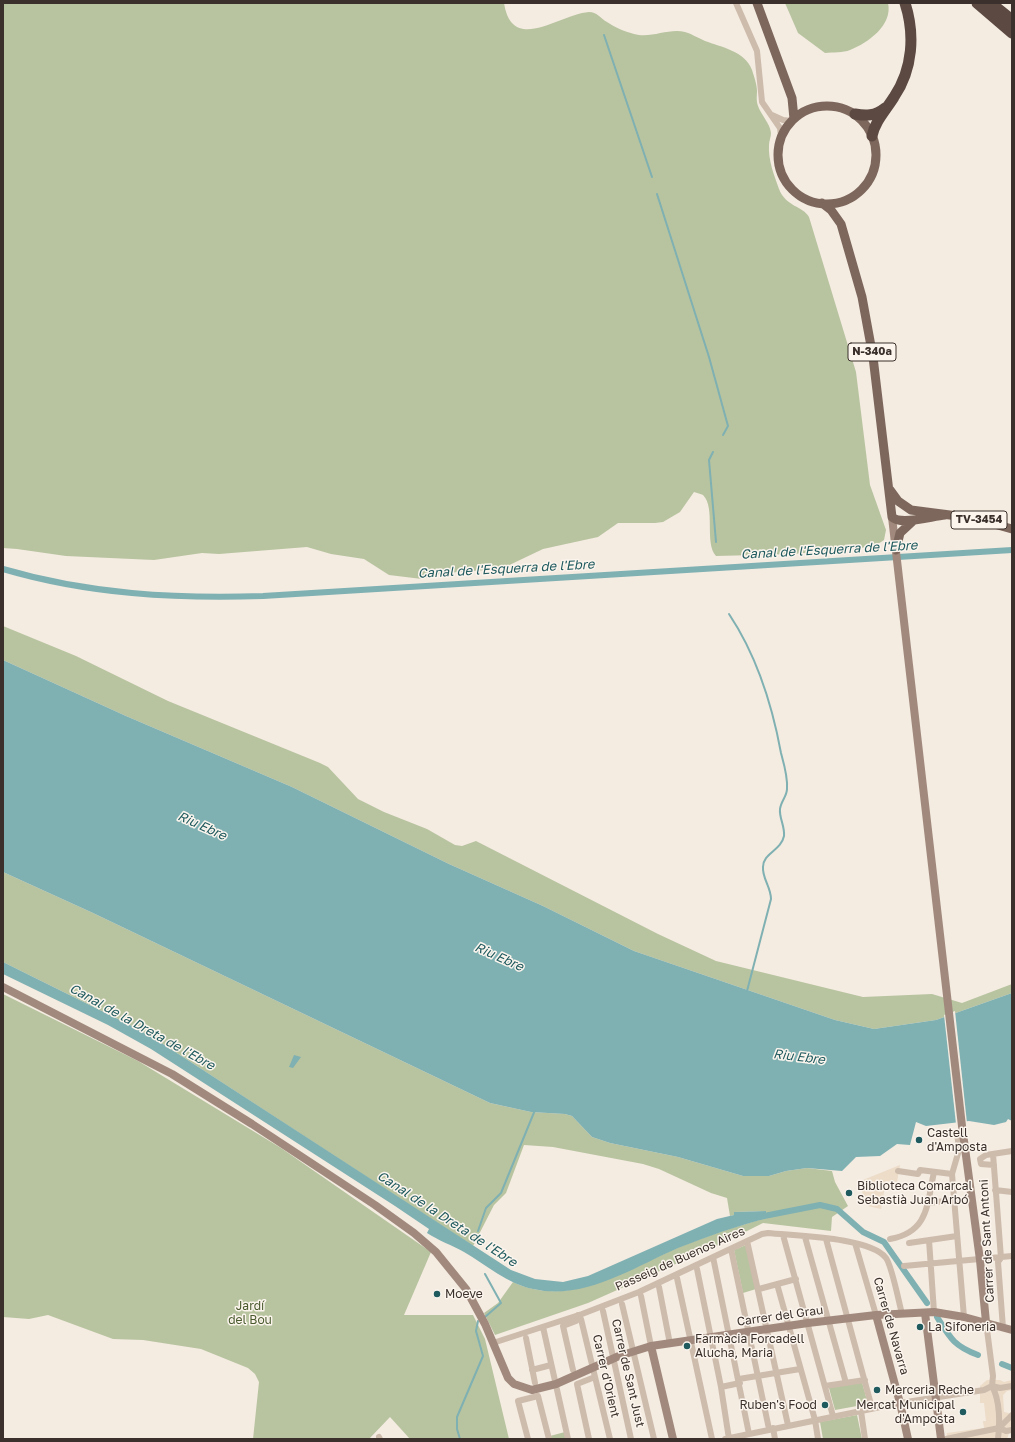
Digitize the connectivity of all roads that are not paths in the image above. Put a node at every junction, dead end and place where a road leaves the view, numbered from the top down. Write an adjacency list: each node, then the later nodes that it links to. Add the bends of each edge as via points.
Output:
1 (736, 3): 12 (street, via 757,51 762,102)
2 (757, 3): 8 (main road)
3 (905, 3): 9 (highway, via 911,28 911,46 903,80)
4 (977, 3): 7 (highway)
5 (991, 3): 6 (highway)
6 (1012, 20)
7 (1012, 33)
8 (792, 98): 10 (main road, via 801,105); 13 (main road)
9 (889, 105): 11 (highway, via 879,113 867,116); 15 (highway, via 874,127)
10 (812, 108): 11 (main road, via 837,107); 13 (main road)
11 (855, 114): 15 (main road)
12 (770, 115): 13 (street); 14 (street, via 780,128)
13 (792, 120): 14 (main road)
14 (781, 136): 17 (main road, via 778,154 783,178 799,195 810,201)
15 (872, 136): 16 (main road, via 876,152 871,174 863,187)
16 (844, 200): 17 (main road); 18 (main road, N-340a, via 840,213)
17 (822, 203): 18 (main road, N-340a)
18 (841, 224): 19 (main road, N-340a, via 864,307)
19 (888, 483): 20 (main road, via 895,498); 22 (main road, N-340a)
20 (907, 509): 21 (main road, TV-3454); 22 (main road, via 897,511); 23 (main road)
21 (945, 515): 23 (main road, TV-3454); 24 (main road, TV-3454, via 973,518)
22 (892, 516): 23 (main road, via 896,521); 25 (street, N-340a)
23 (910, 521): 25 (main road, TV-3454, via 896,542)
24 (1012, 528)
25 (896, 551): 27 (street, N-340a, via 948,996)
26 (3, 987): 84 (street, via 172,1074 406,1226 436,1252 458,1278 473,1300)
27 (959, 1129): 33 (street, via 959,1150); 51 (street, N-340a)
28 (1012, 1151): 29 (street)
29 (993, 1154): 30 (street, Carrer de Sant Antoni); 30 (street, via 981,1157 980,1161 986,1166)
30 (994, 1165): 34 (street, Carrer de Sant Antoni)
31 (898, 1171): 32 (street, via 918,1174 920,1170)
32 (934, 1172): 33 (street); 37 (street)
33 (952, 1174): 36 (street)
34 (995, 1190): 35 (street); 50 (street, Carrer de Sant Antoni)
35 (1012, 1192)
36 (954, 1200): 37 (street); 39 (street)
37 (928, 1203): 42 (street, via 924,1217 915,1229 909,1234)
38 (784, 1235): 40 (street, Passeig de Buenos Aires); 44 (street, Passeig de Buenos Aires, via 762,1234); 57 (street)
39 (957, 1236): 43 (street); 52 (street)
40 (805, 1237): 41 (street, Passeig de Buenos Aires); 71 (street)
41 (826, 1239): 45 (street, Passeig de Buenos Aires); 70 (street)
42 (890, 1239)
43 (929, 1240): 46 (street); 53 (street)
44 (747, 1241): 47 (street, Passeig de Buenos Aires); 60 (street)
45 (855, 1243): 66 (street, Passeig de Buenos Aires, via 880,1253 888,1261); 67 (street, Carrer de Navarra)
46 (909, 1243)
47 (731, 1248): 49 (street, Passeig de Buenos Aires); 79 (street)
48 (1012, 1256): 50 (street)
49 (714, 1257): 68 (street, Passeig de Buenos Aires); 80 (street)
50 (1001, 1258): 51 (street); 76 (street, Carrer de Sant Antoni, via 998,1262)
51 (980, 1260): 52 (street); 72 (street, N-340a)
52 (960, 1262): 53 (street); 69 (street)
53 (931, 1264): 54 (street); 64 (street)
54 (904, 1266)
55 (697, 1269): 82 (street)
56 (677, 1278): 83 (street)
57 (796, 1279): 58 (street); 73 (street)
58 (777, 1284): 60 (street); 75 (street)
59 (659, 1287): 85 (street)
60 (759, 1289): 77 (street)
61 (641, 1296): 86 (street)
62 (622, 1304): 87 (street)
63 (603, 1311): 88 (street, Carrer de Sant Just)
64 (934, 1312): 65 (street, Carrer del Grau); 69 (street, Carrer del Grau)
65 (925, 1313): 66 (street, Carrer del Grau); 106 (street)
66 (902, 1314): 67 (street, Carrer del Grau)
67 (876, 1315): 70 (street, Carrer del Grau); 107 (street, Carrer de Navarra)
68 (579, 1317): 74 (street, Passeig de Buenos Aires); 90 (street, Carrer d'Orient); 93 (street, via 576,1321 563,1326)
69 (964, 1317): 72 (street, Carrer del Grau)
70 (848, 1319): 71 (street, Carrer del Grau); 97 (street)
71 (828, 1321): 73 (street, Carrer del Grau); 100 (street)
72 (986, 1322): 76 (street, Carrer del Grau); 103 (street)
73 (808, 1323): 75 (street, Carrer del Grau); 102 (street)
74 (543, 1327): 84 (street, Passeig de Buenos Aires); 89 (street)
75 (788, 1327): 77 (street, Carrer del Grau); 91 (street)
76 (1003, 1328): 78 (street, Carrer del Grau)
77 (768, 1330): 79 (street, Carrer del Grau); 94 (street)
78 (1012, 1330)
79 (749, 1332): 80 (street, Carrer del Grau); 95 (street)
80 (730, 1335): 82 (street, Carrer del Grau); 98 (street)
81 (526, 1338): 92 (street)
82 (712, 1338): 83 (street, Carrer del Grau); 105 (street)
83 (690, 1341): 85 (street, Carrer del Grau); 126 (street)
84 (493, 1343): 101 (street, Carrer del Grau, via 508,1378 514,1384 526,1390)
85 (670, 1344): 86 (street, Carrer del Grau)
86 (651, 1346): 87 (street, Carrer del Grau); 125 (street)
87 (633, 1352): 88 (street, Carrer del Grau); 124 (street)
88 (613, 1359): 90 (street, Carrer del Grau); 123 (street, Carrer de Sant Just)
89 (551, 1364): 92 (street); 101 (street)
90 (593, 1368): 96 (street, Carrer d'Orient); 101 (street, Carrer del Grau)
91 (800, 1369): 94 (street); 112 (street)
92 (532, 1370): 99 (street)
93 (573, 1370)
94 (777, 1372): 95 (street); 113 (street)
95 (758, 1376): 98 (street); 115 (street)
96 (595, 1377): 121 (street, via 577,1384); 122 (street, Carrer d'Orient)
97 (865, 1380): 100 (street); 108 (street)
98 (739, 1381): 105 (street); 117 (street)
99 (535, 1383)
100 (846, 1383): 102 (street)
101 (556, 1384): 120 (street)
102 (825, 1386): 111 (street)
103 (992, 1386): 104 (street); 106 (street, via 984,1390); 114 (street)
104 (1012, 1386)
105 (721, 1387): 127 (street)
106 (936, 1397): 107 (street); 132 (street)
107 (900, 1403): 108 (street); 131 (street, Carrer de Navarra)
108 (872, 1408): 109 (street)
109 (861, 1411): 111 (street); 130 (street)
110 (1012, 1415): 114 (street)
111 (833, 1416): 112 (street)
112 (815, 1420): 113 (street); 129 (street)
113 (788, 1425): 115 (street)
114 (999, 1428): 116 (street); 133 (street); 134 (street)
115 (771, 1429): 117 (street); 128 (street)
116 (1012, 1430)
117 (749, 1434): 127 (street)
118 (528, 1439): 119 (street, via 518,1401 538,1396)
119 (549, 1439)
120 (568, 1439)
121 (589, 1439)
122 (610, 1439)
123 (631, 1439)
124 (654, 1439)
125 (673, 1439)
126 (712, 1439)
127 (728, 1439)
128 (775, 1439)
129 (818, 1439)
130 (865, 1439)
131 (908, 1439)
132 (941, 1439)
133 (946, 1439)
134 (998, 1439)

